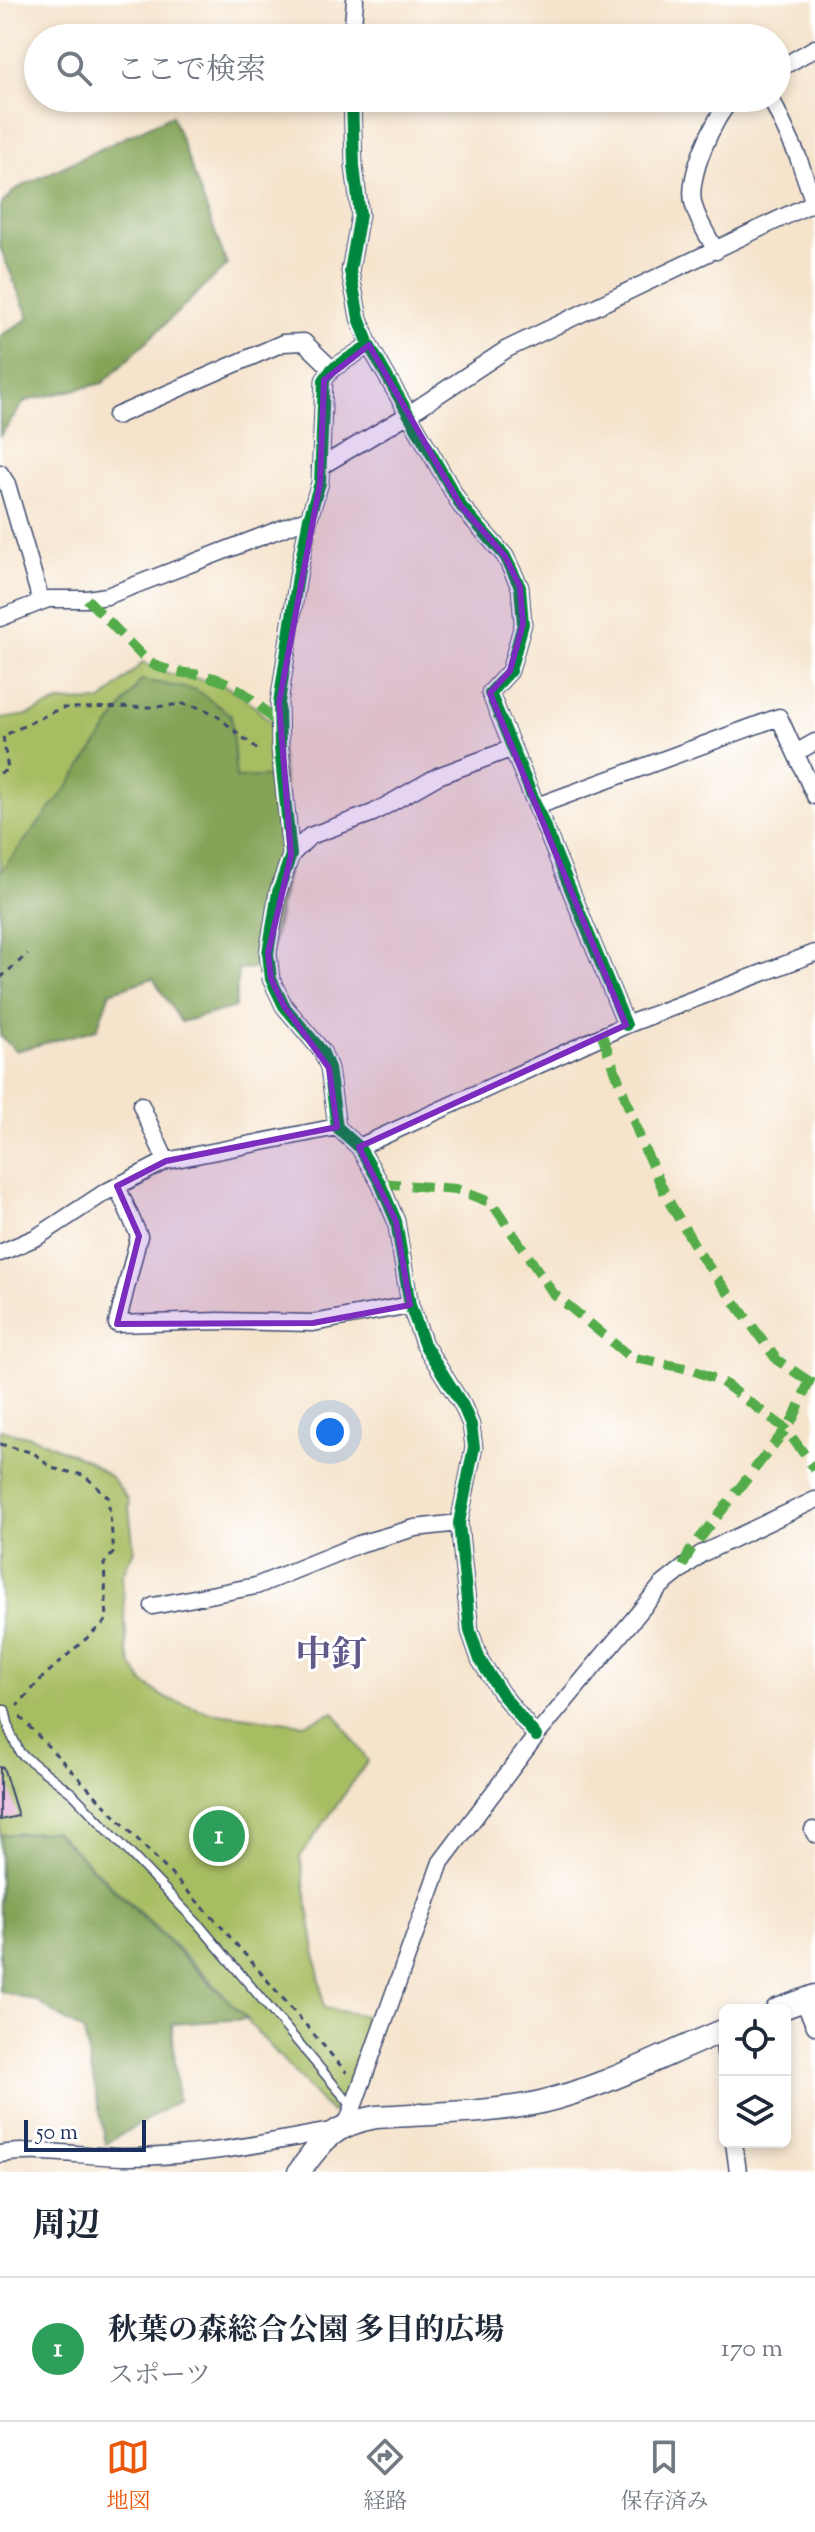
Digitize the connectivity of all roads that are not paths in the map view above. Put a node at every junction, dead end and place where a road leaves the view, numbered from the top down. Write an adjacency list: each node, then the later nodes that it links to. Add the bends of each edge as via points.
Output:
1 (355, 0): 2 (street)
2 (353, 24)
3 (815, 48): 4 (street)
4 (791, 62)
5 (352, 112): 10 (street, via 360,215 350,271)
6 (721, 112): 9 (street, via 709,130 692,204)
7 (777, 112): 8 (street)
8 (815, 202): 9 (street)
9 (716, 251): 12 (street, via 507,349)
10 (369, 345): 11 (street); 12 (street)
11 (332, 369): 13 (street, via 304,342 283,343); 14 (street, via 324,380)
12 (409, 414): 14 (street); 20 (street, via 461,506 505,556 520,587 523,624 510,671 490,693)
13 (116, 416)
14 (320, 467): 16 (street)
15 (0, 473): 17 (street)
16 (309, 518): 17 (street, via 107,596); 24 (street, via 279,703)
17 (41, 601): 18 (street)
18 (0, 618)
19 (815, 742): 21 (street)
20 (513, 748): 23 (street); 24 (street, via 438,776 373,813 310,836)
21 (797, 752): 22 (street); 23 (street, via 779,717)
22 (815, 796)
23 (537, 806): 26 (street)
24 (291, 855): 28 (street, via 278,892 268,953 271,979 284,1006 322,1051)
25 (815, 953): 26 (street)
26 (626, 1025): 29 (street)
27 (141, 1105): 30 (street)
28 (337, 1127): 29 (street); 30 (street)
29 (359, 1147): 33 (street, via 396,1221)
30 (166, 1161): 31 (street)
31 (117, 1186): 32 (street, via 37,1237); 33 (street, via 139,1236 117,1324 313,1323)
32 (0, 1253)
33 (410, 1305): 35 (street, via 424,1344 471,1425 474,1447)
34 (815, 1500): 38 (street, via 683,1566)
35 (459, 1523): 36 (street, via 415,1528 359,1544 256,1586); 38 (street, via 470,1631 480,1660)
36 (153, 1606)
37 (0, 1710): 42 (lane, via 5,1710 20,1753 73,1794 200,1926)
38 (536, 1736): 42 (street, via 441,1862)
39 (809, 1998): 40 (street)
40 (815, 2026)
41 (719, 2040): 42 (street, via 542,2102)
42 (345, 2120): 44 (street, via 221,2151 124,2157 57,2151); 45 (street)
43 (735, 2148): 46 (street)
44 (0, 2154)
45 (299, 2172)
46 (738, 2172)

